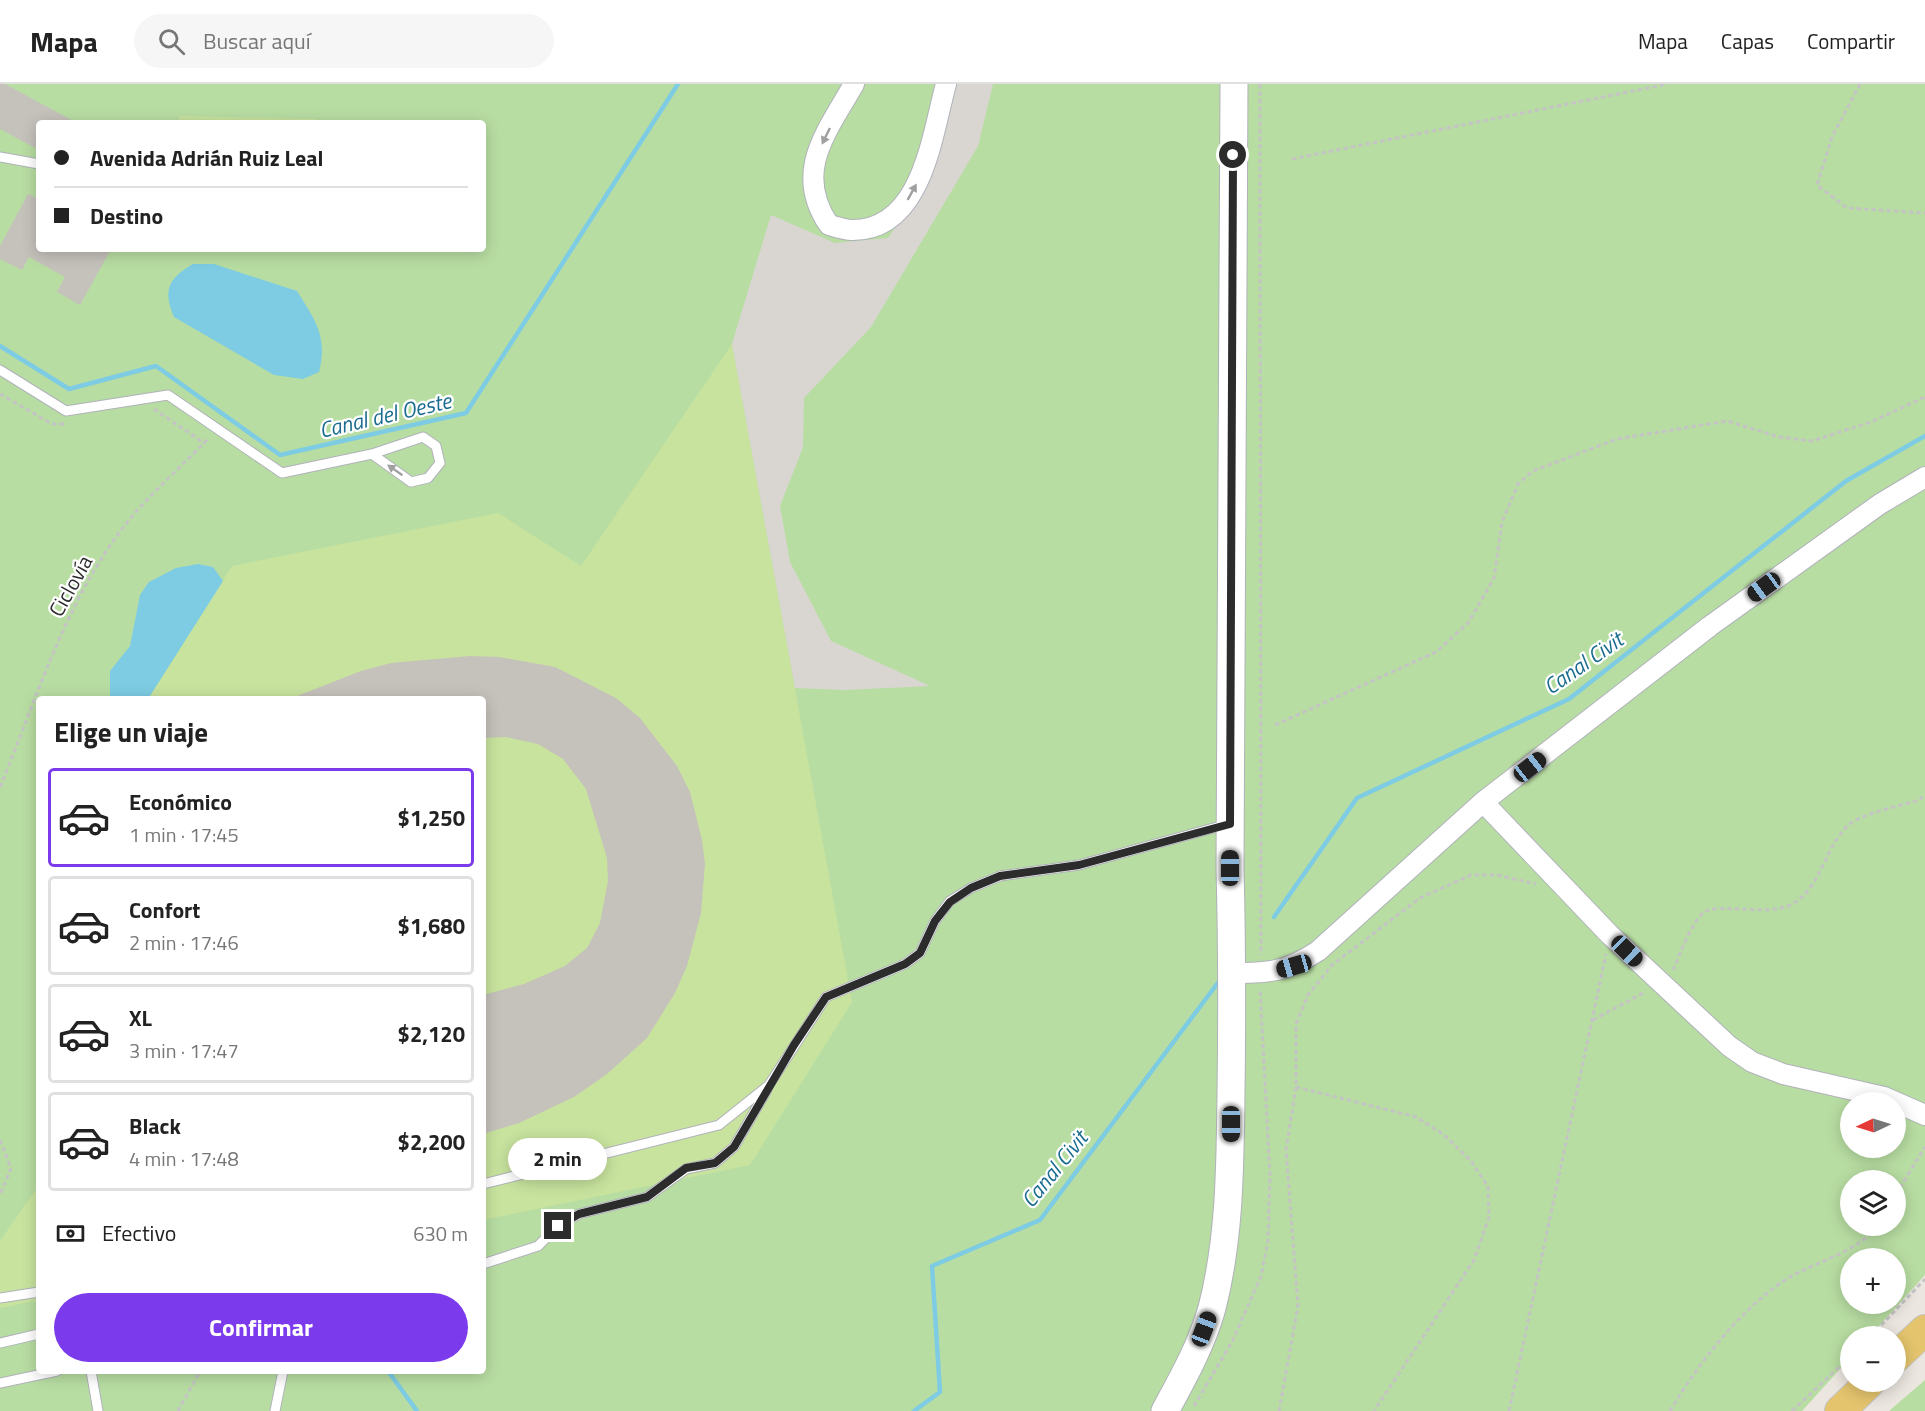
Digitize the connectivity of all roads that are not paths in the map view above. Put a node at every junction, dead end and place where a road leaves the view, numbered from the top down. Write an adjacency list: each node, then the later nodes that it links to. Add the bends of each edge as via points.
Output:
1 (854, 84): 2 (street, one-way to 2, via 814,161 812,189 818,208 830,225 852,230 874,226 897,213 914,194)
2 (946, 84)
3 (1234, 84): 10 (street)
4 (0, 157): 5 (lane)
5 (36, 163)
6 (0, 370): 7 (lane, via 66,411 168,395 282,473)
7 (372, 454): 7 (lane, one-way to 7, via 423,437 436,446 440,463 428,478 411,482)
8 (1925, 477): 9 (street, via 1880,504 1710,626)
9 (1483, 802): 11 (street, via 1318,951 1294,966 1261,973); 13 (street, via 1660,984 1729,1046 1759,1066 1884,1097)
10 (1230, 824): 11 (street); 12 (lane, via 1079,865 1000,876 971,888 950,902 935,921 920,953 905,964 826,997)
11 (1232, 973): 27 (street, via 1226,1235 1212,1309 1188,1370)
12 (769, 1085): 14 (lane, via 720,1125); 15 (lane, via 734,1147 715,1163 686,1168 647,1197 579,1214 558,1226 538,1246)
13 (1925, 1115)
14 (486, 1183)
15 (486, 1263)
16 (36, 1292): 17 (lane)
17 (0, 1298)
18 (36, 1336): 19 (lane)
19 (0, 1343)
20 (43, 1374): 23 (lane)
21 (92, 1374): 25 (lane)
22 (282, 1374): 26 (lane)
23 (0, 1383)
24 (1860, 1392): 28 (main road)
25 (98, 1411)
26 (275, 1411)
27 (1165, 1411)
28 (1840, 1411)

